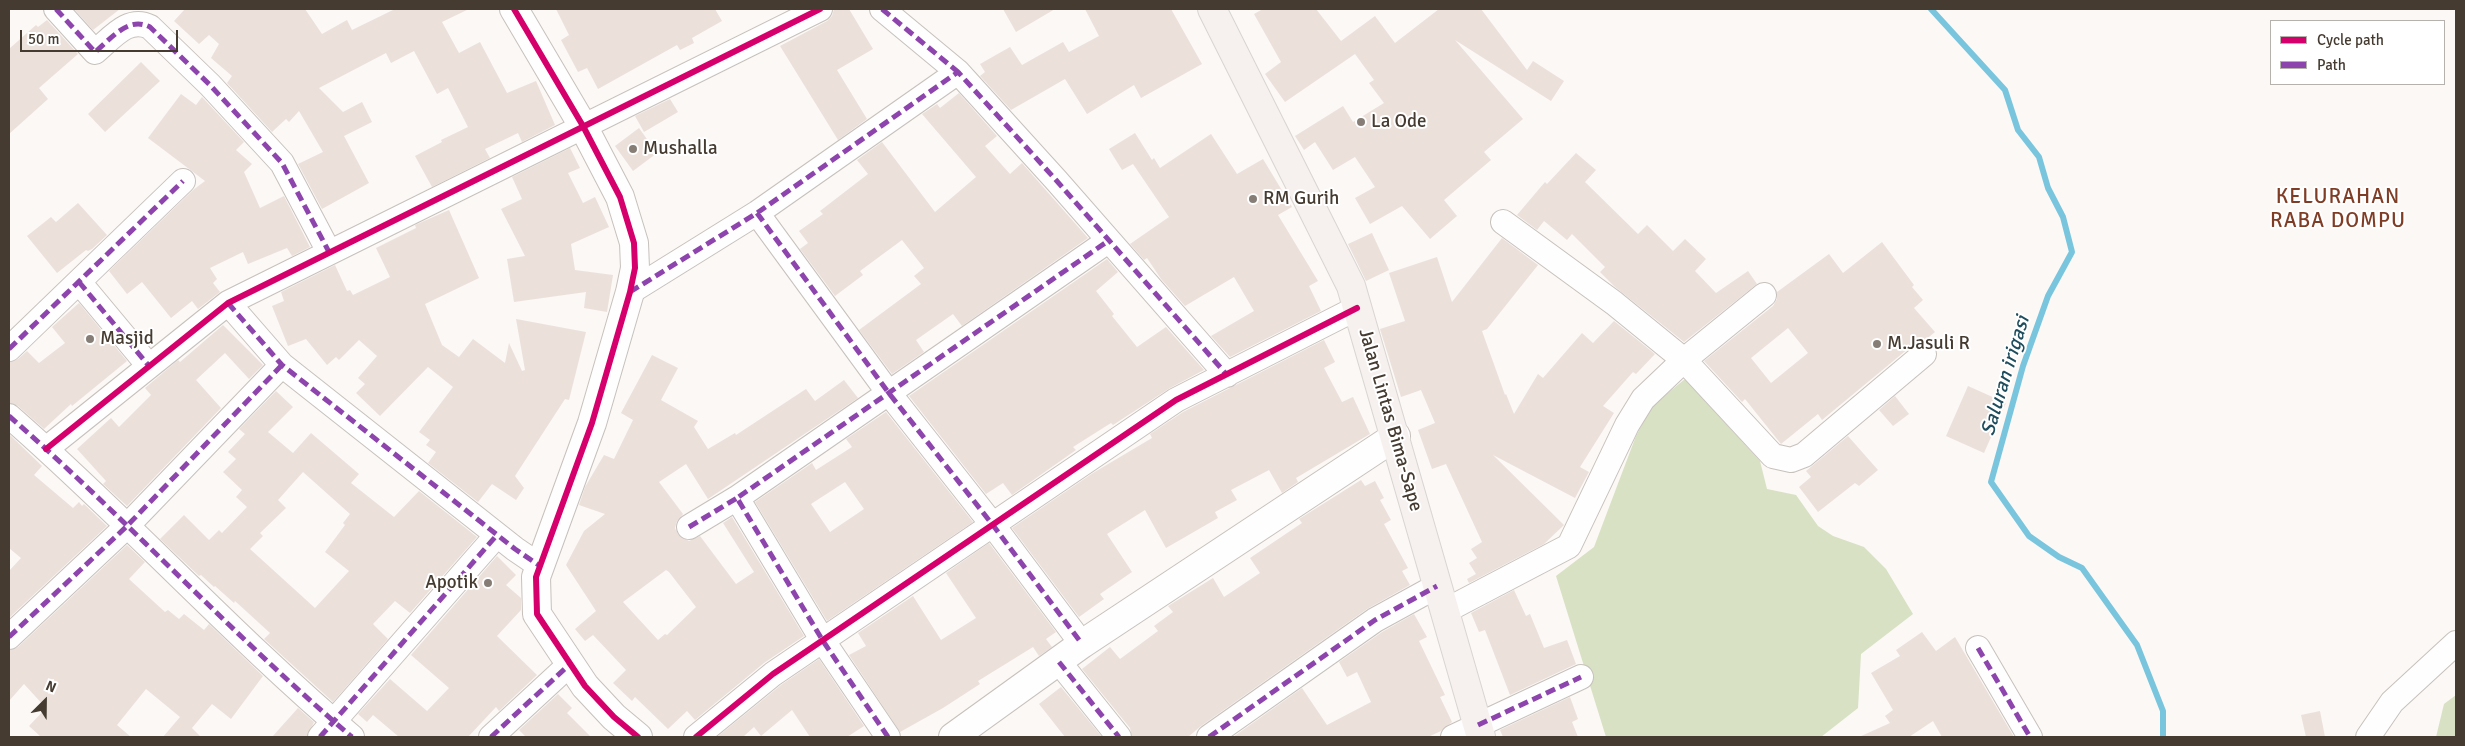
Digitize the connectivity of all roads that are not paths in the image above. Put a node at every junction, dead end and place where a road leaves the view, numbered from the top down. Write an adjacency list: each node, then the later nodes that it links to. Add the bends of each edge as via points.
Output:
1 (56, 9): 12 (street, via 96,52 128,24 141,22 150,27 210,85 282,164)
2 (514, 9): 7 (street)
3 (820, 9): 7 (street)
4 (882, 9): 6 (street)
5 (1212, 9): 17 (highway, Jalan Lintas Bima-Sape, via 1351,286)
6 (958, 72): 9 (street); 11 (street)
7 (583, 126): 12 (street); 14 (street, via 620,197 631,234 635,268)
8 (183, 182): 13 (street)
9 (757, 213): 14 (street); 24 (street)
10 (1503, 222): 20 (street, via 1614,303)
11 (1108, 240): 23 (street); 24 (street)
12 (328, 252): 16 (street)
13 (79, 282): 18 (street); 22 (street)
14 (630, 292): 33 (street, via 592,423)
15 (1764, 295): 20 (street)
16 (228, 303): 21 (street); 22 (street)
17 (1357, 308): 23 (street); 26 (highway, Jalan Lintas Bima-Sape)
18 (9, 349)
19 (1924, 354): 20 (street, via 1804,455 1791,460 1773,456)
20 (1684, 360): 34 (street, via 1643,399 1627,425 1569,546)
21 (282, 365): 30 (street); 32 (street)
22 (149, 366): 27 (street)
23 (1227, 375): 29 (street, via 1176,400)
24 (888, 392): 28 (street); 29 (street)
25 (9, 416): 27 (street)
26 (1396, 436): 34 (highway, Jalan Lintas Bima-Sape); 38 (street)
27 (46, 449): 30 (street)
28 (737, 498): 31 (street); 36 (street)
29 (992, 524): 36 (street); 38 (street)
30 (126, 527): 35 (street); 43 (street)
31 (689, 527)
32 (497, 535): 33 (street); 43 (street)
33 (540, 566): 41 (street, via 536,577 537,614)
34 (1441, 599): 44 (highway, Jalan Lintas Bima-Sape); 52 (street, via 1375,620)
35 (9, 637)
36 (823, 641): 48 (street, via 773,674); 49 (street)
37 (2456, 643): 55 (street, via 2392,702)
38 (1082, 644): 40 (street)
39 (1978, 648): 54 (street)
40 (1059, 662): 50 (street); 51 (street)
41 (570, 664): 46 (street); 47 (street, via 614,717)
42 (1581, 678): 44 (street)
43 (326, 729): 45 (street)
44 (1480, 731): 53 (street)
45 (352, 737)
46 (491, 737)
47 (638, 737)
48 (696, 737)
49 (888, 737)
50 (953, 737)
51 (1119, 737)
52 (1209, 737)
53 (1453, 737)
54 (2030, 737)
55 (2368, 737)

